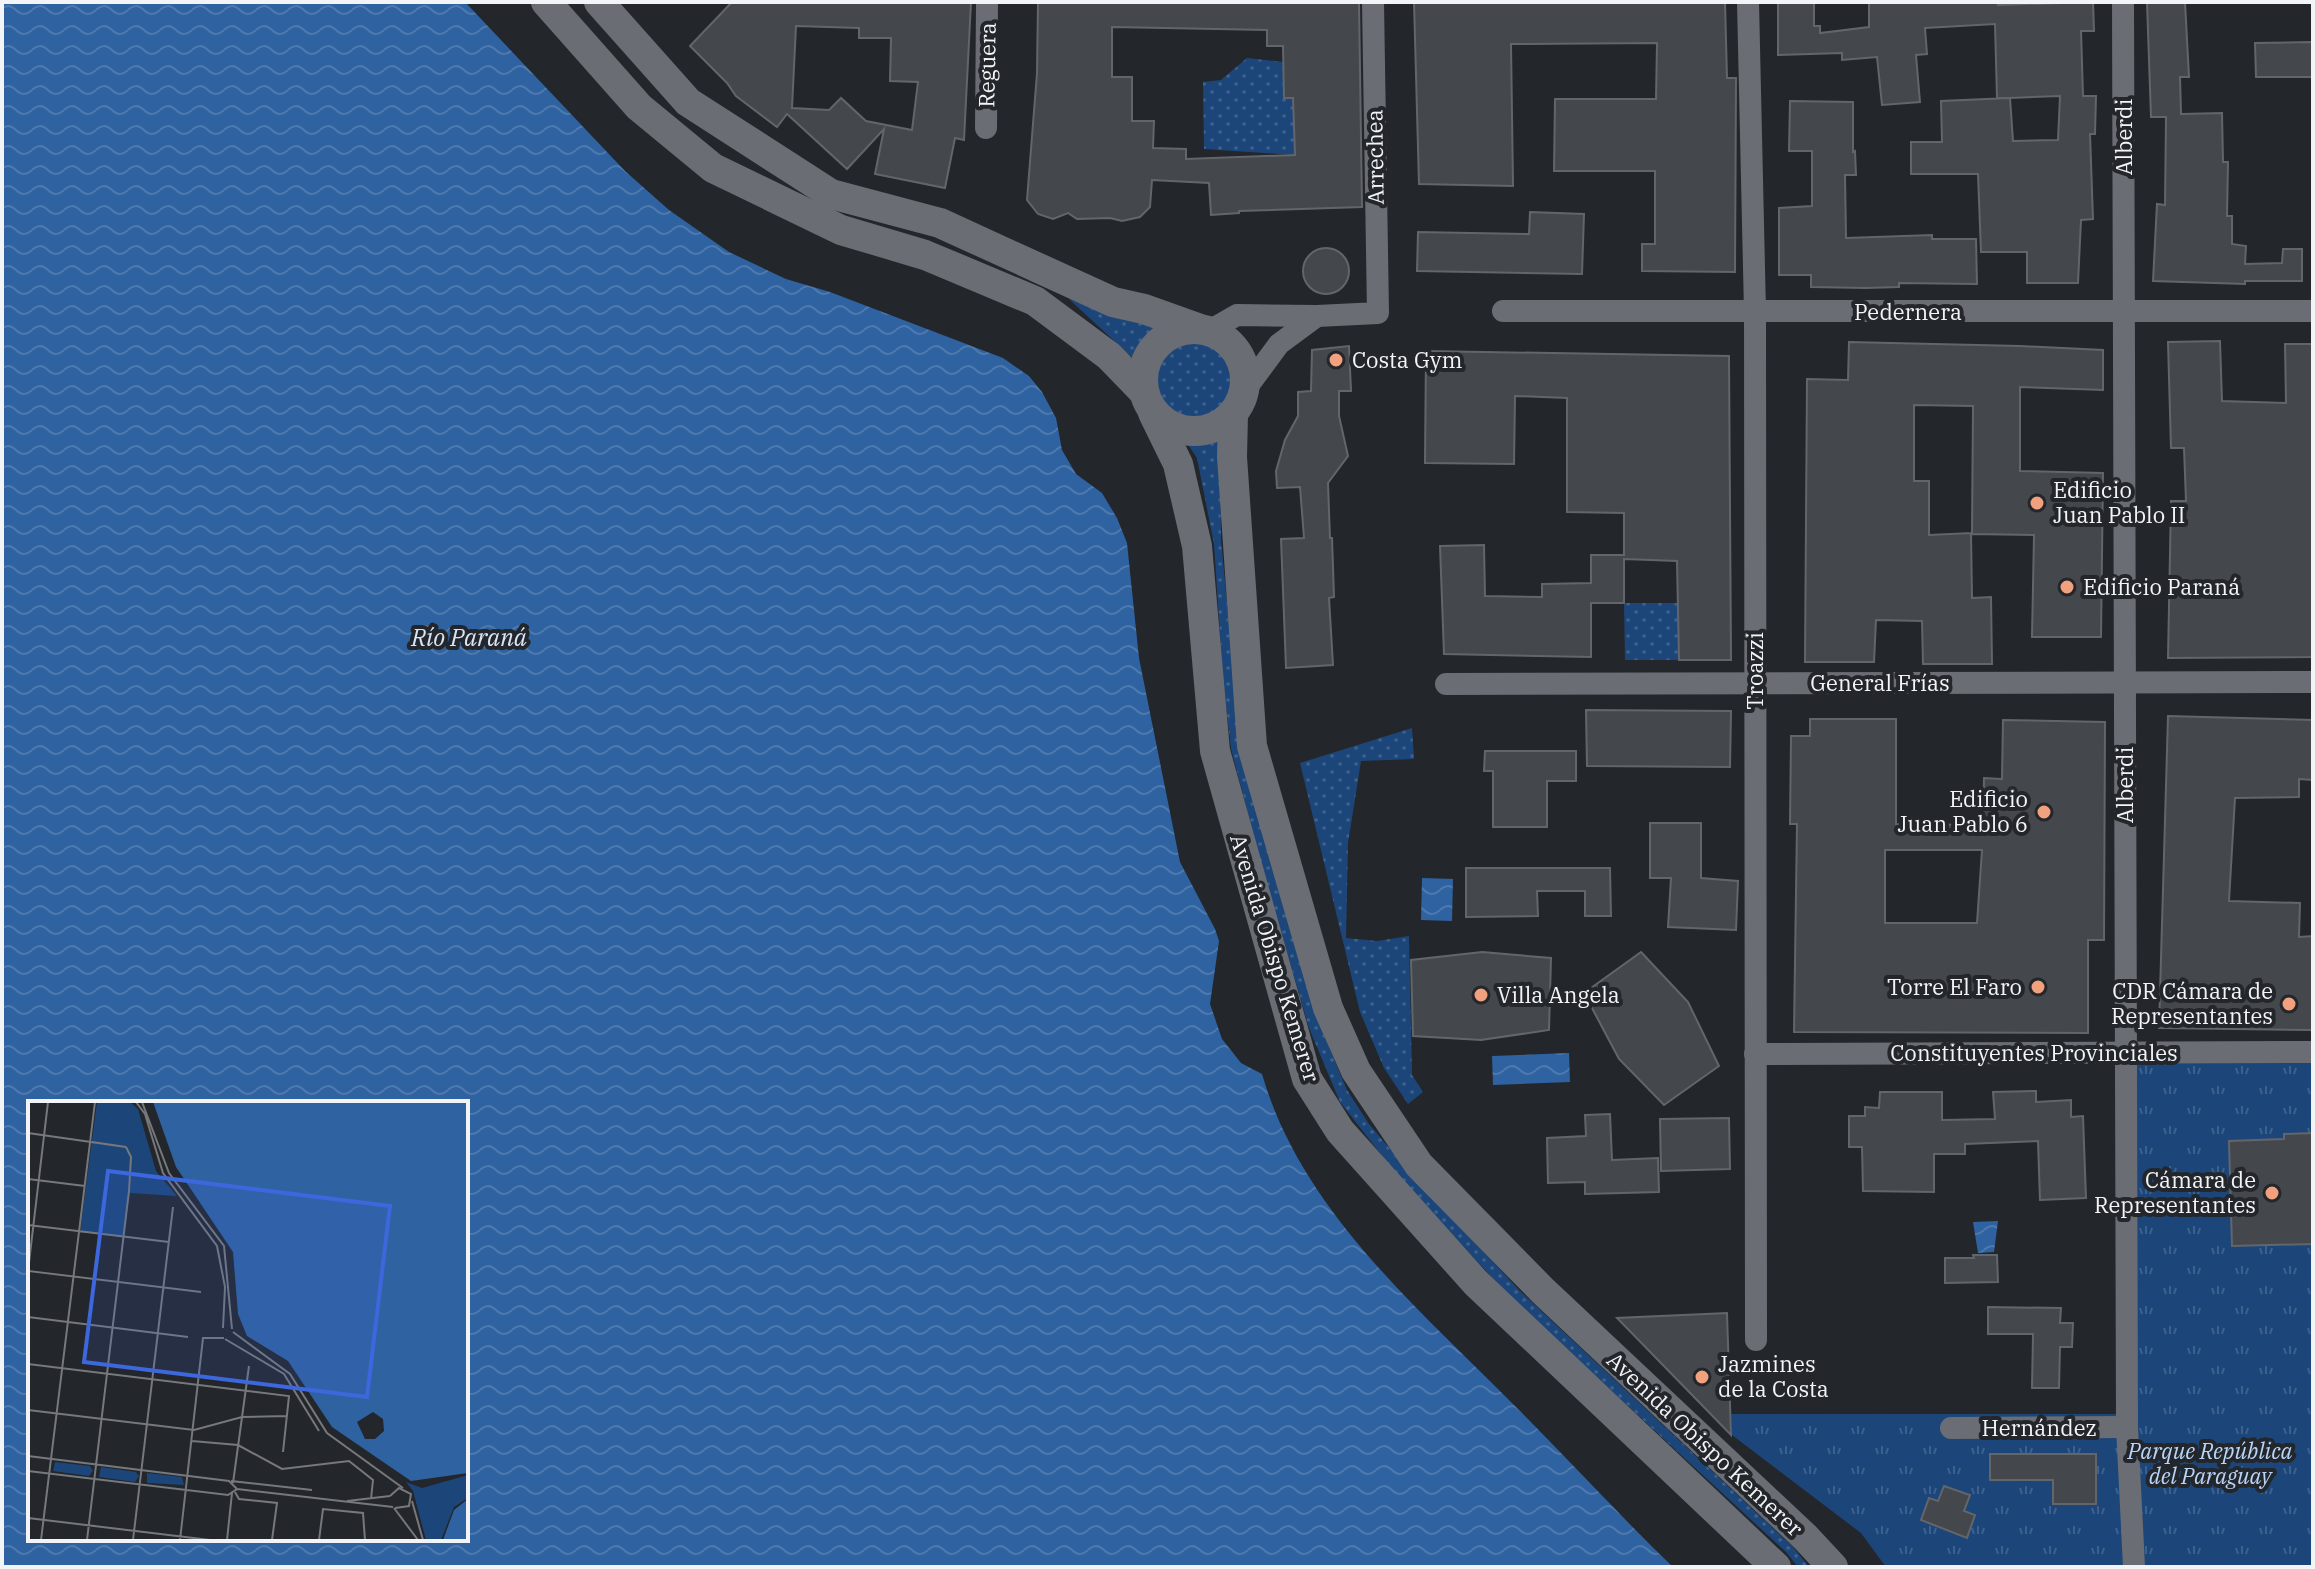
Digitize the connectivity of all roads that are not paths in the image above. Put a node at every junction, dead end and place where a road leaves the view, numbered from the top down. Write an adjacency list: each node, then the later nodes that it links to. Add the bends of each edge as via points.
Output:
1 (546, 2): 14 (main road, Avenida Obispo Kemerer, via 639,107 713,168 841,230 925,255 1035,301 1109,356)
2 (599, 2): 13 (main road, Avenida Obispo Kemerer, via 688,102 831,194 940,223 1113,302)
3 (987, 2): 7 (street, Reguera)
4 (1373, 2): 12 (street, Arrechea, via 1378,313)
5 (1748, 2): 11 (street, Troazzi)
6 (2123, 2): 9 (street, Alberdi)
7 (986, 128)
8 (1503, 311): 11 (street, Pedernera)
9 (2124, 311): 10 (street, Pedernera); 11 (street, Pedernera); 16 (street, Alberdi)
10 (2313, 311)
11 (1755, 312): 19 (street, Troazzi)
12 (1317, 316): 13 (street, via 1237,315); 15 (street, via 1279,344)
13 (1205, 330): 14 (main road, via 1184,330 1156,345 1142,375); 15 (main road, Avenida Obispo Kemerer, via 1234,347 1242,360 1245,375)
14 (1148, 402): 15 (main road, Avenida Obispo Kemerer, via 1167,425 1184,431 1219,426); 26 (main road, Avenida Obispo Kemerer, via 1178,464 1197,546 1215,751 1307,1079 1340,1131 1476,1283)
15 (1239, 402): 27 (main road, Avenida Obispo Kemerer, via 1232,457 1252,746 1328,1008 1356,1071 1419,1165 1543,1291)
16 (2125, 682): 17 (street, General Frías); 19 (street, General Frías); 21 (street, Alberdi)
17 (2313, 682)
18 (1446, 684): 19 (street, General Frías)
19 (1755, 684): 22 (street, Troazzi)
20 (2313, 1052): 21 (street, Constituyentes Provinciales)
21 (2126, 1053): 22 (street, Constituyentes Provinciales); 24 (street, Alberdi)
22 (1755, 1054): 23 (street, Troazzi)
23 (1756, 1340)
24 (2127, 1427): 25 (street, Hernández); 28 (street, Alberdi)
25 (1951, 1428)
26 (1776, 1567)
27 (1833, 1567)
28 (2134, 1567)

